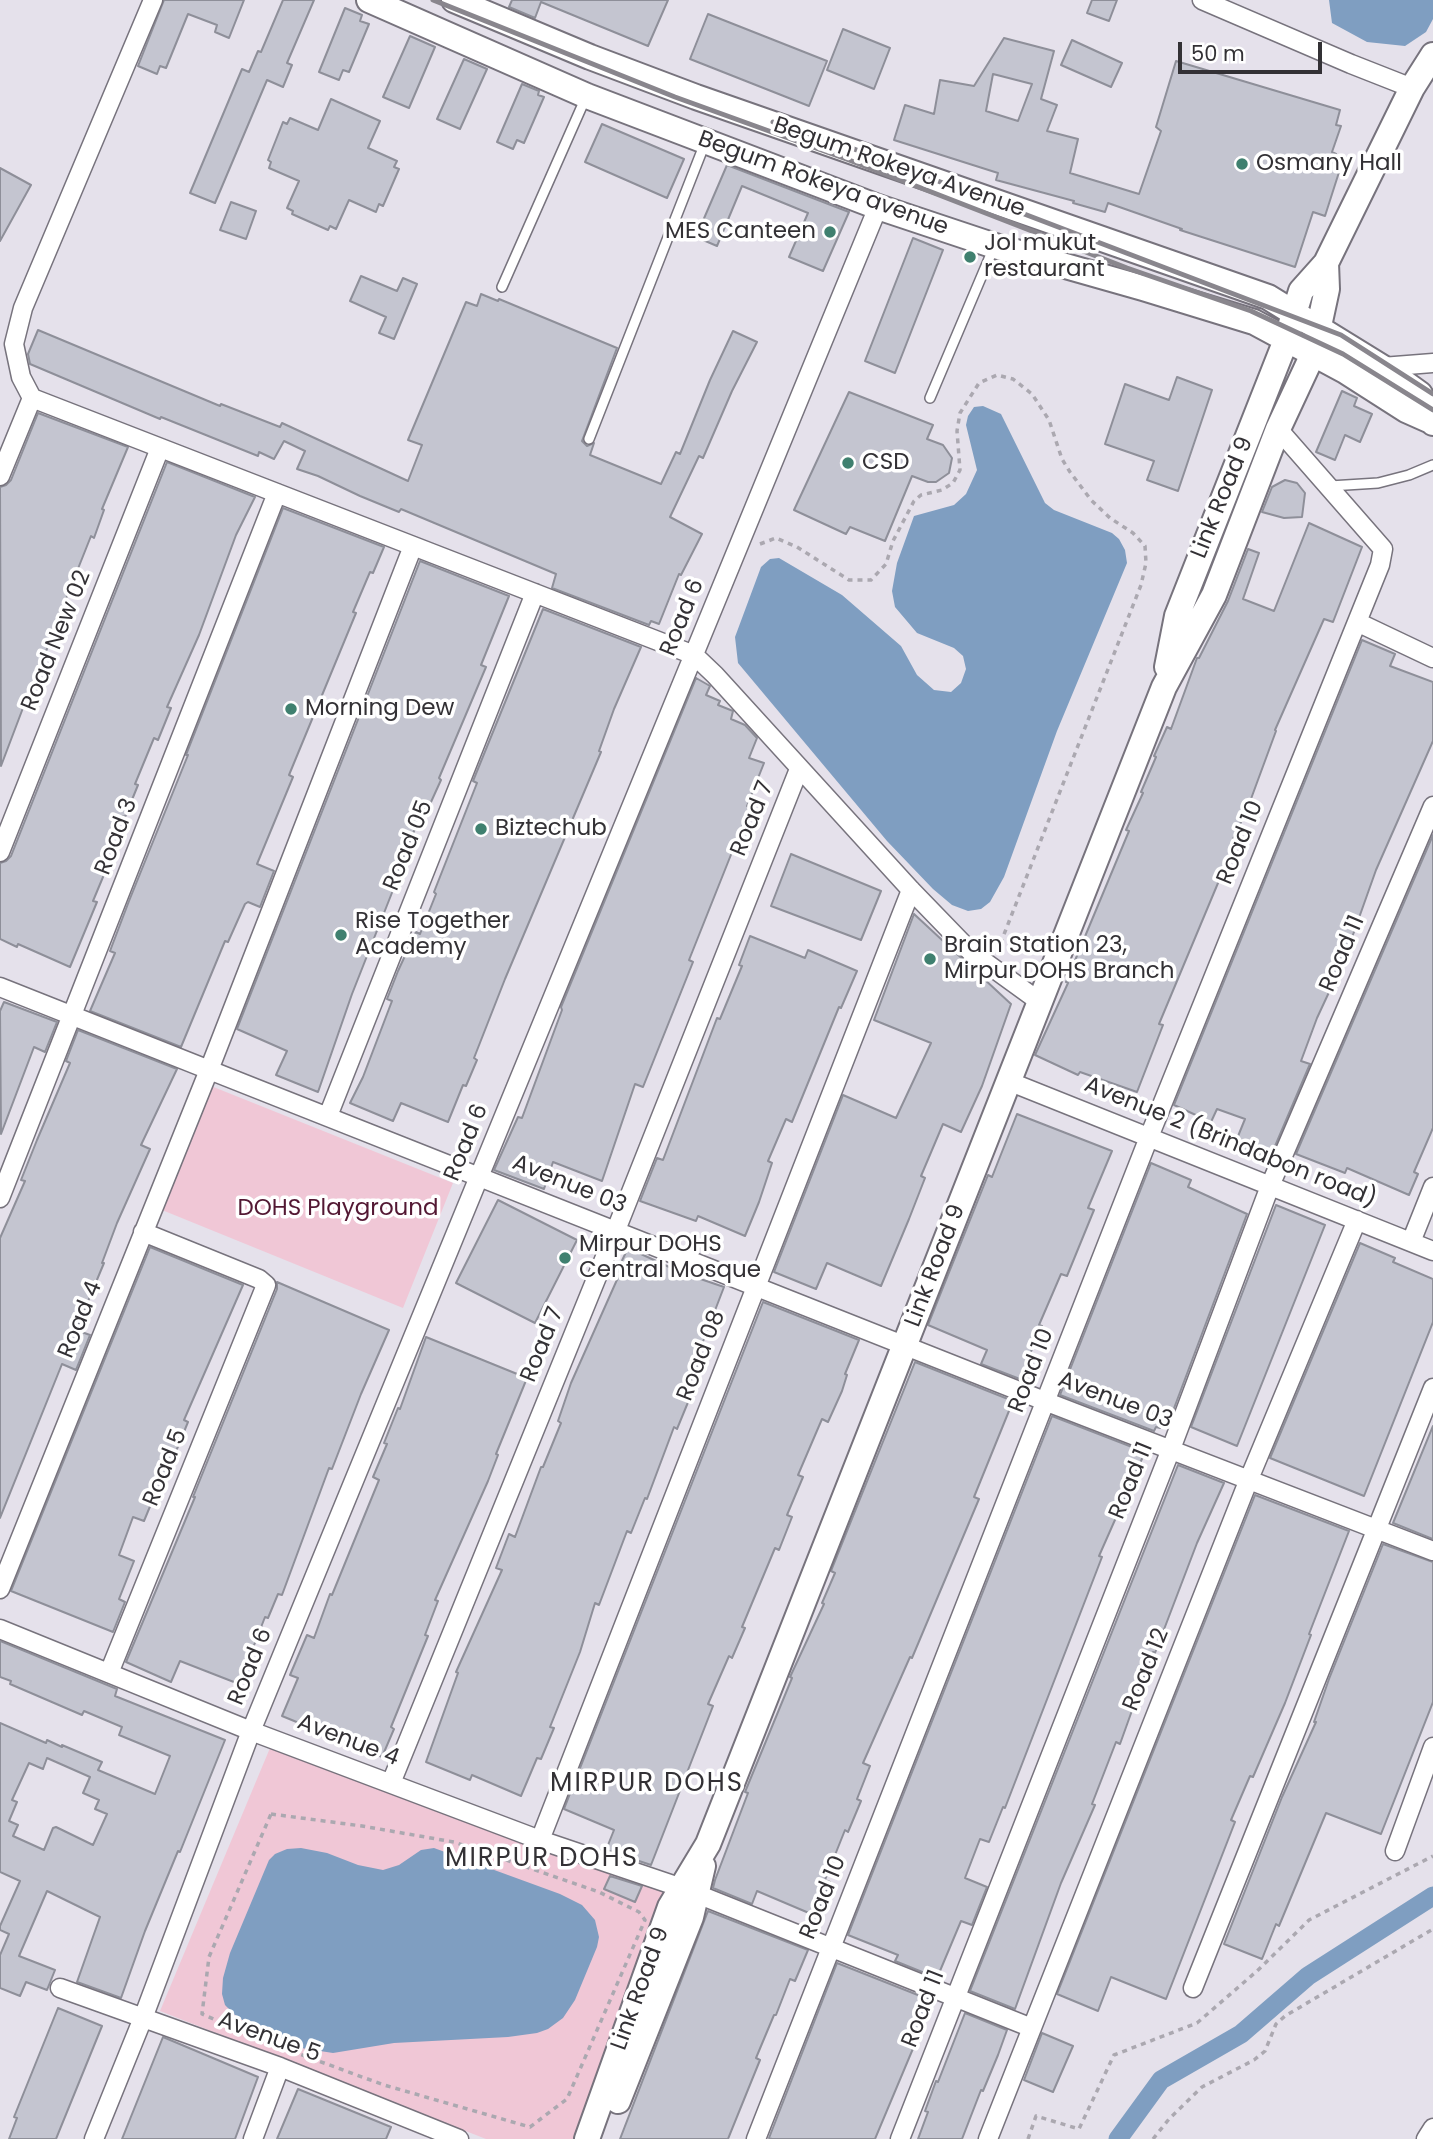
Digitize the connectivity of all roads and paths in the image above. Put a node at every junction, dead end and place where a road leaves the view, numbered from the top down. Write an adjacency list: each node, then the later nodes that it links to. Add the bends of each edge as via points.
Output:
1 (153, 0): 20 (street, via 23,308 15,344 21,377)
2 (369, 0): 8 (main road, Begum Rokeya avenue)
3 (454, 0): 5 (main road, Begum Rokeya Avenue)
4 (1202, 0): 7 (street)
5 (488, 6): 14 (main road, Begum Rokeya Avenue, via 696,97 1268,297)
6 (1433, 55): 7 (main road)
7 (1412, 88): 12 (main road)
8 (587, 96): 9 (main road, Begum Rokeya avenue); 13 (lane)
9 (706, 141): 10 (main road, Begum Rokeya avenue); 24 (lane)
10 (878, 207): 11 (main road, Begum Rokeya avenue); 34 (street, Road 6)
11 (995, 246): 16 (main road, Begum Rokeya avenue, via 1244,319); 21 (lane)
12 (1326, 262): 14 (main road, Link Road 9, via 1301,290); 15 (main road, Link Road 9, via 1327,289)
13 (502, 287)
14 (1294, 313): 15 (main road, Begum Rokeya Avenue); 16 (main road, Link Road 9)
15 (1318, 328): 17 (main road, Link Road 9); 19 (main road, Begum Rokeya Avenue)
16 (1286, 340): 17 (main road, Begum Rokeya avenue); 36 (main road, Link Road 9, via 1177,616)
17 (1313, 354): 22 (main road, Begum Rokeya avenue); 23 (main road, Link Road 9)
18 (1433, 363): 19 (street)
19 (1382, 367): 22 (main road, Begum Rokeya Avenue, via 1420,394)
20 (32, 398): 25 (street); 27 (street)
21 (930, 398)
22 (1433, 422)
23 (1278, 429): 28 (street); 36 (main road, Link Road 9, via 1214,594)
24 (589, 439)
25 (160, 448): 29 (street); 39 (street, Road New 02)
26 (1433, 464): 28 (lane, via 1378,484)
27 (0, 477)
28 (1327, 486): 33 (street, Road 10, via 1383,549)
29 (277, 493): 30 (street); 44 (street, Road 3)
30 (413, 546): 32 (street); 45 (street, Road 4)
31 (754, 549): 41 (path, via 776,538 849,580 872,580 886,564 914,501 953,483 960,470 960,413 979,383 998,375 1013,379 1032,394 1049,420 1070,472 1091,500 1145,546 1141,585 1001,942)
32 (535, 593): 34 (street); 47 (street, Road 05)
33 (1357, 622): 35 (street); 48 (street, Road 10)
34 (694, 655): 37 (street); 49 (street, Road 6)
35 (1433, 658)
36 (1164, 687): 43 (main road, Link Road 9)
37 (799, 769): 40 (street); 54 (street, Road 7)
38 (1433, 806): 50 (street, Road 11)
39 (0, 852)
40 (911, 890): 41 (street); 58 (street, Road 08)
41 (971, 952): 43 (street)
42 (0, 987): 44 (street, Avenue 03)
43 (1040, 1002): 46 (main road, Link Road 9)
44 (73, 1016): 45 (street, Avenue 03); 52 (street, Road 3)
45 (209, 1070): 47 (street, Avenue 03); 55 (street, Road 4)
46 (1008, 1081): 48 (street, Avenue 2 (Brindabon road)); 59 (main road, Link Road 9)
47 (328, 1116): 49 (street, Avenue 03)
48 (1149, 1138): 50 (street, Avenue 2 (Brindabon road)); 61 (street, Road 10)
49 (479, 1176): 54 (street, Avenue 03); 69 (street, Road 6)
50 (1270, 1186): 53 (street, Avenue 2 (Brindabon road)); 62 (street, Road 11)
51 (1433, 1187): 56 (street)
52 (0, 1198)
53 (1357, 1220): 56 (street, Avenue 2 (Brindabon road)); 63 (street, Road 12)
54 (616, 1230): 58 (street, Avenue 03); 71 (street, Road 7)
55 (143, 1232): 66 (street, Road 4); 68 (street, Road 5, via 266,1285)
56 (1411, 1242): 57 (street, Avenue 2 (Brindabon road))
57 (1433, 1251)
58 (756, 1286): 59 (street, Avenue 03); 72 (street, Road 08)
59 (905, 1345): 61 (street, Avenue 03); 75 (main road, Link Road 9)
60 (1431, 1397): 64 (street)
61 (1047, 1402): 62 (street, Avenue 03); 78 (street, Road 10)
62 (1171, 1449): 63 (street, Avenue 03); 81 (street, Road 11)
63 (1249, 1479): 64 (street, Avenue 03); 83 (street, Road 12)
64 (1377, 1529): 65 (street, Avenue 03); 80 (street)
65 (1433, 1551)
66 (0, 1589)
67 (0, 1629): 68 (street, Avenue 4)
68 (109, 1673): 69 (street, Avenue 4)
69 (251, 1731): 71 (street, Avenue 4); 82 (street, Road 6)
70 (1433, 1747): 73 (street)
71 (391, 1783): 72 (street, Avenue 4)
72 (540, 1840): 75 (street, Avenue 4)
73 (1395, 1851)
74 (1433, 1856): 95 (path, via 1310,1920 1197,2023 1114,2055 1079,2129 1036,2116)
75 (689, 1891): 78 (street, Avenue 4); 90 (main road, Link Road 9, via 670,1907); 91 (main road, Link Road 9, via 691,1917)
76 (641, 1927): 76 (path, via 567,2099 530,2127 384,2085 202,2014 209,1957 271,1814 454,1842 599,1892 639,1912 645,1920)
77 (1433, 1929): 96 (path, via 1285,2016 1276,2024 1265,2051 1202,2087)
78 (831, 1947): 81 (street, Avenue 4); 92 (street, Road 10)
79 (60, 1988): 82 (street, Avenue 5)
80 (1193, 1988)
81 (954, 1997): 83 (street, Avenue 4); 93 (street, Road 11)
82 (143, 2018): 84 (street, Avenue 5); 87 (street, Road 6)
83 (1032, 2028): 94 (street, Road 12)
84 (280, 2067): 86 (street, Avenue 5); 88 (street)
85 (1433, 2128): 97 (street)
86 (424, 2132): 89 (street, Avenue 5)
87 (94, 2139)
88 (253, 2139)
89 (459, 2139)
90 (587, 2139)
91 (602, 2139)
92 (756, 2139)
93 (900, 2139)
94 (988, 2139)
95 (1028, 2139)
96 (1153, 2139)
97 (1426, 2139)

